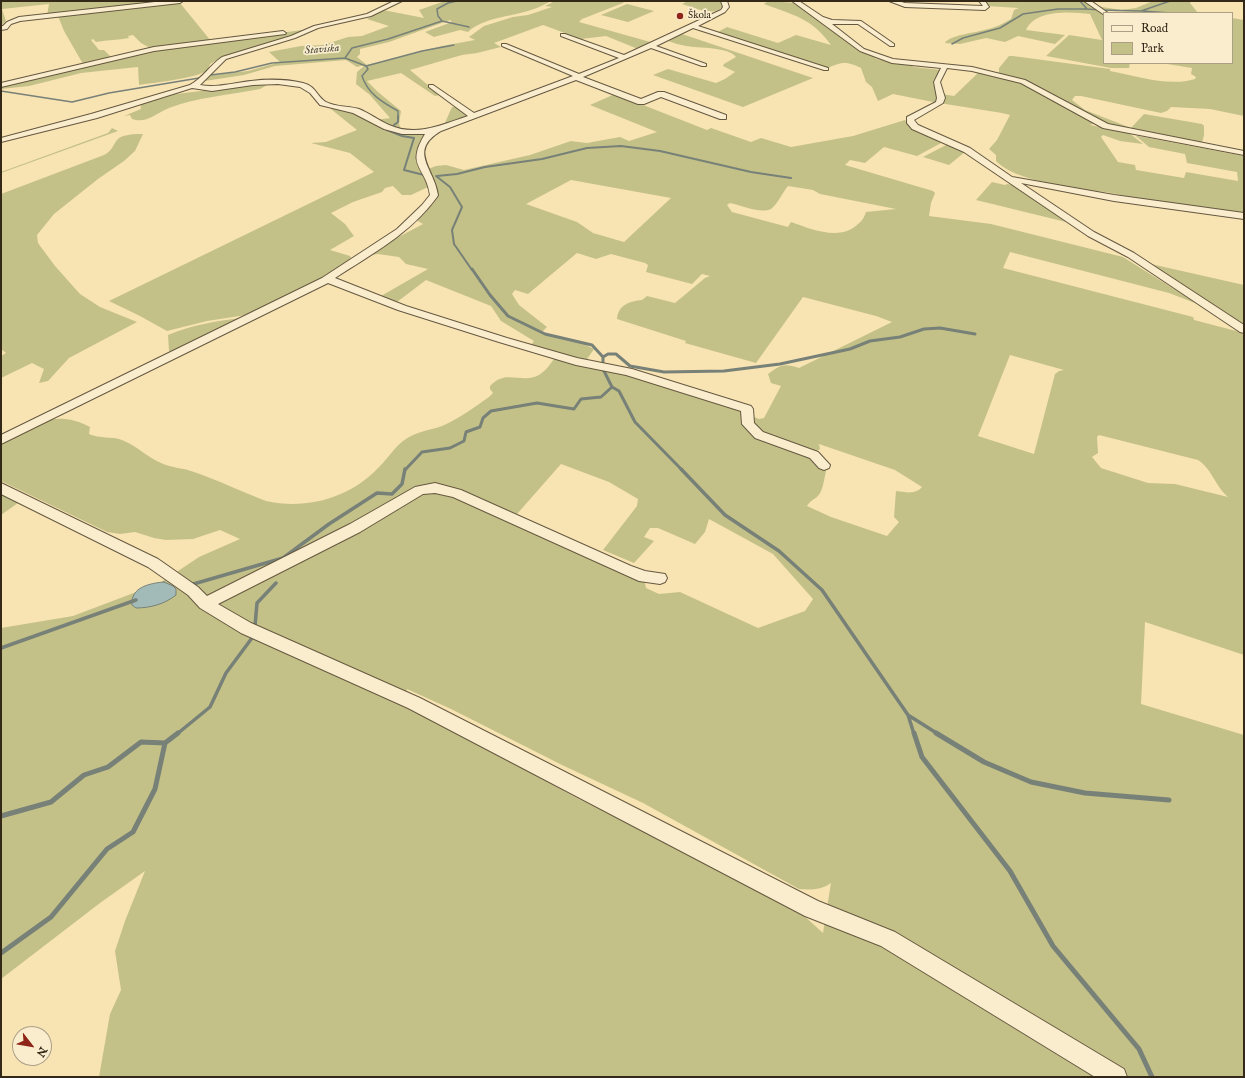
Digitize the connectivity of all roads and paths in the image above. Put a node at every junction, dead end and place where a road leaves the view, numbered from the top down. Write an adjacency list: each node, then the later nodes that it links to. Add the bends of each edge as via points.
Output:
1 (180, 1): 12 (street, via 20,19)
2 (399, 1): 11 (street, via 369,14)
3 (724, 1): 10 (street, via 726,7 722,11)
4 (795, 1): 9 (street)
5 (892, 1): 6 (street, via 905,5 985,8)
6 (982, 1)
7 (1087, 1): 8 (street)
8 (1102, 11)
9 (821, 18): 15 (street, via 830,22 859,22); 19 (street, via 862,50 881,58 909,64)
10 (692, 26): 16 (street); 20 (street)
11 (316, 27): 22 (street, via 154,49); 23 (street, via 293,38 216,62 200,82)
12 (1, 28)
13 (563, 35): 17 (street)
14 (504, 45): 21 (street)
15 (892, 45)
16 (650, 46): 17 (street); 18 (street)
17 (623, 57): 21 (street)
18 (704, 65)
19 (945, 66): 29 (street, via 1023,80 1106,126); 30 (street, via 937,82 941,98 939,103 910,119 911,123 967,150)
20 (826, 69)
21 (577, 76): 25 (street); 26 (street, via 641,102 661,94)
22 (1, 85)
23 (192, 86): 27 (street, via 212,89 278,82 302,85 313,90 323,103 356,111 387,127 412,133); 28 (street, via 94,116)
24 (431, 86): 25 (street)
25 (473, 116): 27 (street)
26 (723, 117)
27 (435, 131): 32 (street, via 428,135 421,148 420,161 433,187 434,195 400,231)
28 (1, 140)
29 (1244, 153)
30 (1007, 177): 31 (street, via 1114,198); 33 (street, via 1091,234 1131,255)
31 (1244, 216)
32 (328, 279): 34 (street); 35 (street, via 402,308 503,340 576,361 628,372 747,409 748,424 759,435 814,454)
33 (1244, 330)
34 (1, 440)
35 (824, 465)
36 (1, 488): 38 (street, via 162,569)
37 (660, 578): 38 (street, via 644,577 626,570 456,493 435,488 420,490 355,528)
38 (205, 604): 39 (street, via 246,628 414,703 812,909 888,939)
39 (1116, 1077)

